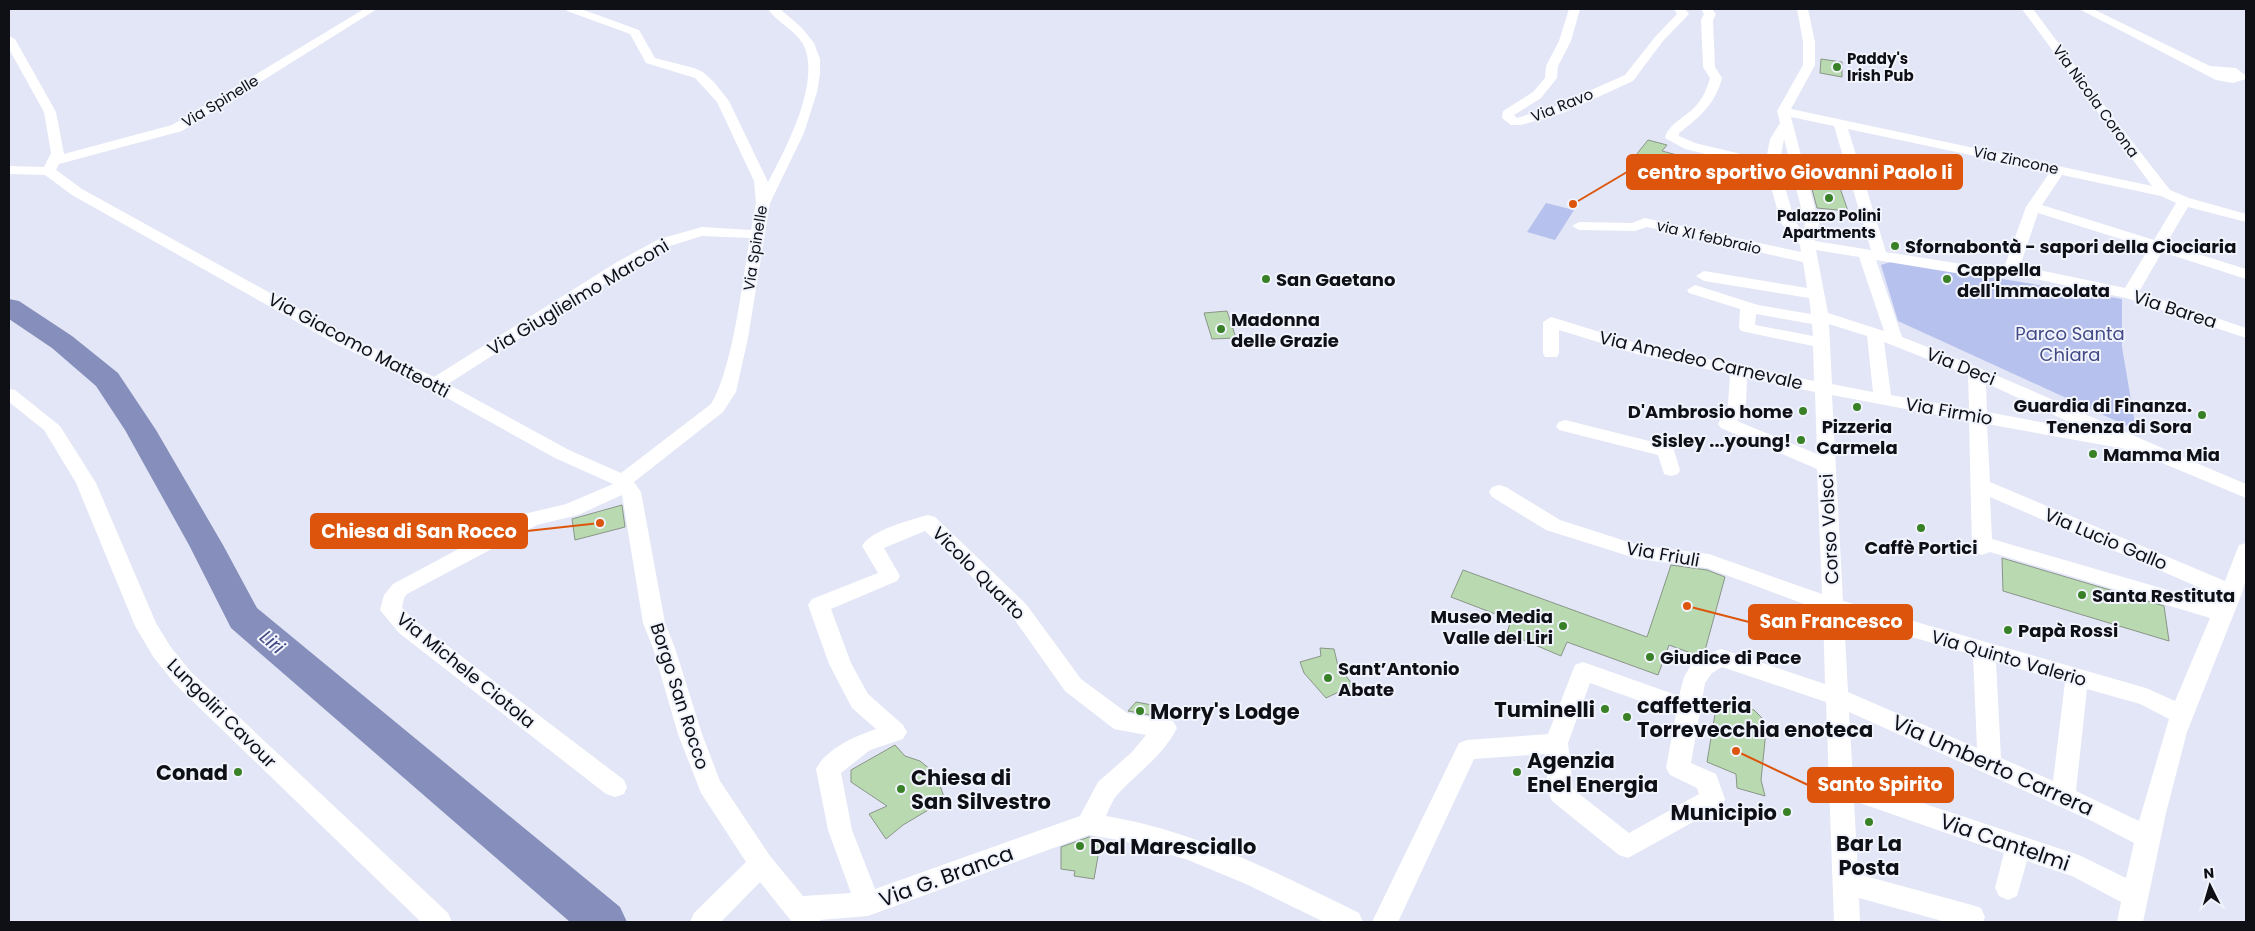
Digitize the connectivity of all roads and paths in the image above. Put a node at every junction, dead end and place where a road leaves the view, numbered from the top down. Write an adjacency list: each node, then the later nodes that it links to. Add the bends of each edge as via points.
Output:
1 (371, 9): 15 (street, Via Spinelle, via 177,128)
2 (571, 9): 21 (street, Via Spinelle, via 629,28 639,35 650,60 690,71 704,80 723,101 735,125 761,180)
3 (773, 9): 21 (street, via 799,30 808,44 814,58 814,75 796,137 774,187)
4 (1574, 9): 5 (street, Via Ravo, via 1565,41 1552,66 1551,78 1537,95 1508,114 1508,118 1516,122 1558,110 1629,78 1683,14)
5 (1679, 9)
6 (1707, 9): 16 (street, via 1710,14 1707,20 1709,67 1716,78 1714,89 1708,101 1673,132 1672,138 1690,146)
7 (1803, 9): 13 (street, via 1809,64)
8 (2028, 9): 19 (street, Via Nicola Corona)
9 (2085, 9): 11 (street, via 2217,76)
10 (9, 38): 15 (street, via 50,112 58,153)
11 (2238, 72): 12 (street)
12 (2246, 92)
13 (1784, 117): 14 (street, Via Zincone); 16 (street); 28 (street, via 1812,224)
14 (1840, 123): 17 (street, Via Zincone); 29 (street)
15 (52, 166): 18 (street, Via Spinelle); 47 (street, Via Giacomo Matteotti, via 78,192 342,340)
16 (1772, 166): 28 (street, via 1788,223)
17 (2059, 169): 19 (street, Via Zincone); 22 (street)
18 (9, 170)
19 (2164, 192): 20 (street, Via Zincone)
20 (2184, 201): 23 (street, Via Zincone); 26 (street)
21 (763, 203): 25 (street, Via Spinelle)
22 (2033, 208): 26 (street); 30 (street)
23 (2246, 218)
24 (1579, 226): 28 (street, via XI febbraio, via 1635,227 1645,222)
25 (758, 235): 47 (street, Via Giuglielmo Marconi, via 714,231 680,237 663,244); 56 (street, Via Spinelle, via 727,392 717,408)
26 (2157, 246): 31 (street); 35 (street)
27 (1703, 247): 28 (street, via 1759,257)
28 (1809, 252): 29 (street, Via Barea); 34 (street, Corso Volsci)
29 (1873, 255): 30 (street, Via Barea, via 1974,271); 40 (street)
30 (2011, 269): 35 (street, Via Barea)
31 (2246, 274)
32 (1704, 276): 34 (street)
33 (1695, 290): 36 (street, Via Deci)
34 (1816, 294): 37 (street, Corso Volsci)
35 (2130, 294): 39 (street, Via Barea)
36 (1748, 306): 37 (street, Via Deci); 41 (street, via 1747,328)
37 (1820, 318): 38 (street, Via Deci); 41 (street, Corso Volsci)
38 (1875, 333): 40 (street, Via Deci); 50 (street)
39 (2246, 333)
40 (1895, 340): 46 (street, Via Deci)
41 (1821, 343): 48 (street, Corso Volsci)
42 (1646, 351): 43 (street, Via Amedeo Carnevale, via 1551,322); 44 (street); 45 (street, Via Amedeo Carnevale)
43 (1551, 353)
44 (1642, 368)
45 (1738, 370): 48 (street, Via Amedeo Carnevale); 54 (street, via 1737,404 1727,424)
46 (1977, 372): 51 (street); 53 (street, Via Deci)
47 (434, 384): 56 (street, Via Giacomo Matteotti, via 562,454)
48 (1822, 388): 50 (street, Via Firmio); 54 (street, Corso Volsci)
49 (9, 394): 85 (street, Lungoliri Cavour, via 52,426 86,483 146,626 162,652 184,679)
50 (1883, 399): 51 (street, Via Firmio)
51 (1978, 416): 53 (street, Via Firmio); 57 (street)
52 (1565, 426): 55 (street, via 1666,451)
53 (2135, 445): 58 (street, Via Deci)
54 (1826, 465): 62 (street, Corso Volsci)
55 (1671, 470)
56 (624, 483): 71 (street, Via Michele Ciotola, via 570,510 531,519 450,560 400,589 394,595 391,610 407,627); 77 (street, Borgo San Rocco, via 631,492 654,624 690,734 710,786)
57 (1981, 486): 61 (street, Via Lucio Gallo); 63 (street, via 1982,545)
58 (2246, 491)
59 (1499, 492): 62 (street, Via Friuli, via 1553,524 1592,538 1638,552 1709,561)
60 (2246, 550): 61 (street)
61 (2232, 593): 63 (street)
62 (1832, 606): 64 (street, Via Quinto Valerio); 66 (street, Corso Volsci)
63 (2223, 614): 68 (street)
64 (1984, 651): 65 (street, Via Quinto Valerio); 70 (street)
65 (2077, 677): 68 (street, Via Quinto Valerio, via 2146,697); 73 (street)
66 (1837, 697): 67 (street, Via Umberto Carrera, via 1721,658 1697,671); 70 (street, Via Umberto Carrera); 72 (street, Corso Volsci)
67 (1688, 709): 69 (street, via 1583,671); 69 (street, Via Umberto Carrera, via 1678,768 1707,780 1713,799 1628,847 1561,794)
68 (2182, 715): 75 (street)
69 (1556, 743): 87 (street, via 1467,750)
70 (1989, 764): 73 (street, Via Umberto Carrera)
71 (615, 787)
72 (1842, 787): 76 (street, Via Cantelmi); 78 (street, Corso Volsci)
73 (2063, 796): 75 (street, Via Umberto Carrera)
74 (1089, 824): 81 (street, Via G. Branca); 81 (street, Vicolo Quarto, via 1107,789 1140,759 1165,728 1122,722 1073,685 1019,610 928,522 884,538 872,546 890,576 819,605 840,664 860,701 895,732 862,743 828,769 840,830); 86 (street, via 1120,828 1221,860)
75 (2147, 837): 80 (street)
76 (2018, 846): 79 (street); 80 (street, Via Cantelmi, via 2079,867)
77 (754, 854): 82 (street); 83 (street)
78 (1844, 882): 84 (street); 88 (street, Corso Volsci)
79 (2008, 888)
80 (2135, 896): 89 (street)
81 (868, 904): 82 (street, Via G. Branca)
82 (803, 916)
83 (708, 917)
84 (1972, 917)
85 (439, 922)
86 (1350, 922)
87 (1385, 922)
88 (1847, 922)
89 (2130, 922)

